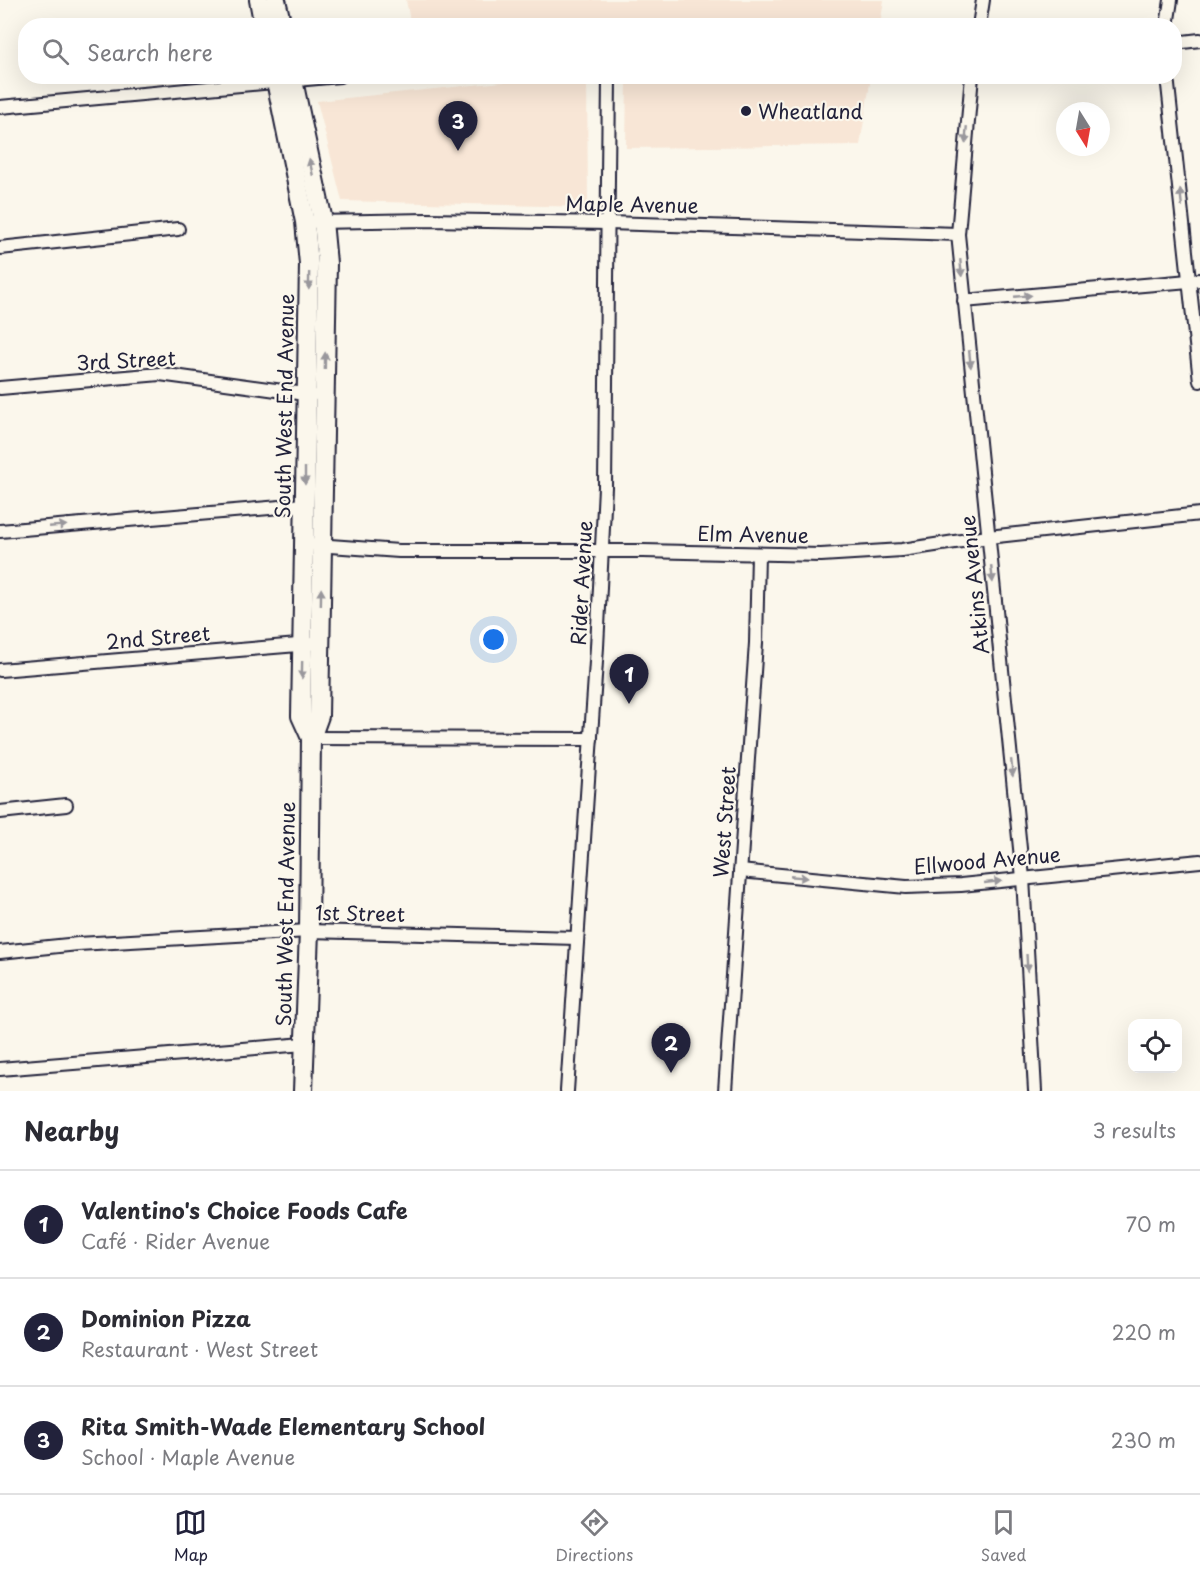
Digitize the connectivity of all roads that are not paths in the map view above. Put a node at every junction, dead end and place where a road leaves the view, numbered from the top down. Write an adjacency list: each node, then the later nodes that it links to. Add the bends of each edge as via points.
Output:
1 (259, 0): 5 (main road)
2 (276, 0): 6 (main road)
3 (983, 0): 7 (street)
4 (1171, 0): 8 (street)
5 (262, 18)
6 (280, 18)
7 (980, 18)
8 (1168, 18)
9 (1200, 40): 10 (street)
10 (1182, 42)
11 (231, 84): 16 (street)
12 (285, 84): 17 (main road, South West End Avenue)
13 (609, 84): 18 (street, Rider Avenue)
14 (971, 84): 20 (street, Atkins Avenue, one-way to 20)
15 (1168, 84): 22 (street, one-way to 15)
16 (0, 106)
17 (314, 222): 18 (street, Maple Avenue); 26 (main road, South West End Avenue, one-way to 26, via 309,264); 27 (main road, South West End Avenue, one-way to 17, via 327,263)
18 (608, 223): 20 (street, Maple Avenue); 34 (street, Rider Avenue)
19 (178, 229): 21 (street)
20 (958, 234): 23 (street, Atkins Avenue, one-way to 23)
21 (0, 248)
22 (1195, 280): 23 (street, one-way to 22); 24 (street)
23 (964, 301): 31 (street, Atkins Avenue, one-way to 31)
24 (1200, 381)
25 (0, 388): 26 (street, 3rd Street, via 160,374)
26 (306, 395): 27 (street, 3rd Street); 28 (main road, South West End Avenue, one-way to 28)
27 (325, 397): 33 (main road, South West End Avenue)
28 (304, 505): 30 (street, one-way to 28); 32 (main road, South West End Avenue)
29 (1200, 514): 31 (street, Elm Avenue)
30 (0, 531)
31 (988, 537): 35 (street, Elm Avenue, via 890,550); 44 (street, Atkins Avenue, one-way to 44)
32 (304, 544): 33 (street, Elm Avenue); 36 (main road, South West End Avenue)
33 (323, 545): 34 (street, Elm Avenue, via 399,551); 36 (main road, South West End Avenue, one-way to 33)
34 (602, 551): 35 (street, Elm Avenue); 39 (street, Rider Avenue)
35 (758, 555): 43 (street, West Street)
36 (311, 644): 37 (street, 2nd Street); 38 (main road, South West End Avenue, via 301,716)
37 (0, 670)
38 (311, 738): 39 (street); 45 (main road, South West End Avenue)
39 (591, 740): 46 (street, Rider Avenue)
40 (66, 805): 41 (street)
41 (0, 812)
42 (1200, 861): 44 (street, Ellwood Avenue)
43 (741, 871): 44 (street, Ellwood Avenue, one-way to 44, via 906,887); 52 (street, West Street)
44 (1023, 878): 53 (street, Atkins Avenue, one-way to 53)
45 (309, 931): 46 (street, 1st Street); 47 (street, 1st Street); 48 (main road, South West End Avenue)
46 (577, 938): 51 (street, Rider Avenue)
47 (0, 952)
48 (304, 1044): 49 (street); 50 (main road, South West End Avenue)
49 (0, 1070)
50 (303, 1091)
51 (567, 1091)
52 (724, 1091)
53 (1035, 1091)

